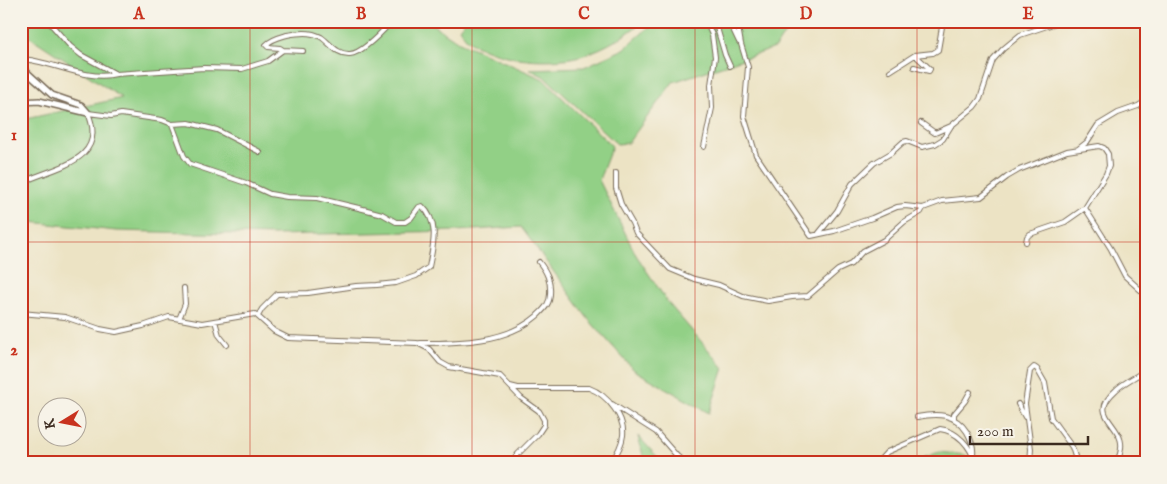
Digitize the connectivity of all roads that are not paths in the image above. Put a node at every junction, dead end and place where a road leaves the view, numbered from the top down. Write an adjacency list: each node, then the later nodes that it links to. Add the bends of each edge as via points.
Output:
1 (48, 21): 18 (street, via 81,55)
2 (392, 21): 10 (street, via 352,54 341,52 322,38 307,33 282,36 266,45)
3 (706, 21): 25 (street, via 715,46 715,63 711,85 712,108)
4 (715, 21): 14 (street)
5 (729, 21): 9 (street)
6 (738, 21): 9 (street)
7 (944, 21): 12 (street, via 938,50)
8 (1062, 21): 24 (street, via 1020,35 996,55 980,99)
9 (741, 44): 32 (street, via 748,67 744,116 756,155 808,234)
10 (282, 50): 11 (street); 18 (street, via 268,61 242,69 204,68)
11 (303, 51)
12 (915, 54): 16 (street, via 930,69); 17 (street)
13 (21, 59): 18 (street, via 68,71)
14 (730, 66)
15 (21, 67): 21 (street, via 52,95 82,105)
16 (914, 67)
17 (890, 72)
18 (116, 74)
19 (1146, 101): 26 (street, via 1098,125 1087,142)
20 (21, 102): 21 (street, via 39,101)
21 (88, 113): 23 (street, via 121,114); 29 (street, via 94,125 90,147 64,167)
22 (921, 123): 24 (street, via 935,133)
23 (172, 124): 27 (street, via 189,123 217,130); 38 (street, via 190,164 270,194 287,198 317,198 382,214 396,222 406,222 418,206 422,206 434,224 429,267 416,276 396,283 277,294)
24 (951, 126): 32 (street, via 943,139 934,144 922,147 903,142 874,163 852,184 837,211)
25 (704, 146)
26 (1076, 150): 30 (street, via 1020,170 981,197 942,201); 31 (street, via 1099,146 1108,154 1106,174)
27 (260, 152)
28 (616, 172): 30 (street, via 621,204 636,233 670,269 744,296 768,301 808,296 863,251 884,240)
29 (21, 183)
30 (924, 208): 32 (street, via 897,207)
31 (1085, 208): 33 (street, via 1065,222 1030,234); 36 (street, via 1125,276)
32 (816, 236)
33 (1026, 242)
34 (539, 262): 41 (street, via 548,277 550,298 545,308 525,326 484,339)
35 (184, 288): 39 (street, via 185,304)
36 (1146, 295)
37 (21, 313): 39 (street, via 65,317 100,330 116,332 169,317)
38 (258, 316): 40 (street, via 250,314); 41 (street, via 274,331 288,338)
39 (179, 319): 40 (street)
40 (214, 321): 42 (street)
41 (417, 343): 44 (street, via 449,367 500,376)
42 (227, 345)
43 (1146, 370): 61 (street, via 1117,388 1104,404 1106,418 1121,439 1122,448)
44 (510, 386): 46 (street, via 589,388 598,391); 55 (street, via 539,411 544,420 541,430)
45 (970, 392): 49 (street, via 954,414)
46 (610, 403): 56 (street, via 621,418 623,427 622,442); 57 (street, via 656,432)
47 (1018, 404): 50 (street)
48 (917, 417): 49 (street, via 933,415)
49 (954, 419): 51 (street, via 969,435)
50 (1026, 419): 52 (street, via 1030,371 1034,367 1045,383 1051,418 1072,446); 60 (street)
51 (973, 455): 58 (street, via 954,434 940,429 887,452); 59 (street)
52 (1076, 462)
53 (420, 463): 54 (street)
54 (446, 463)
55 (512, 463)
56 (611, 463)
57 (686, 463)
58 (877, 463)
59 (975, 463)
60 (1030, 463)
61 (1116, 463)

